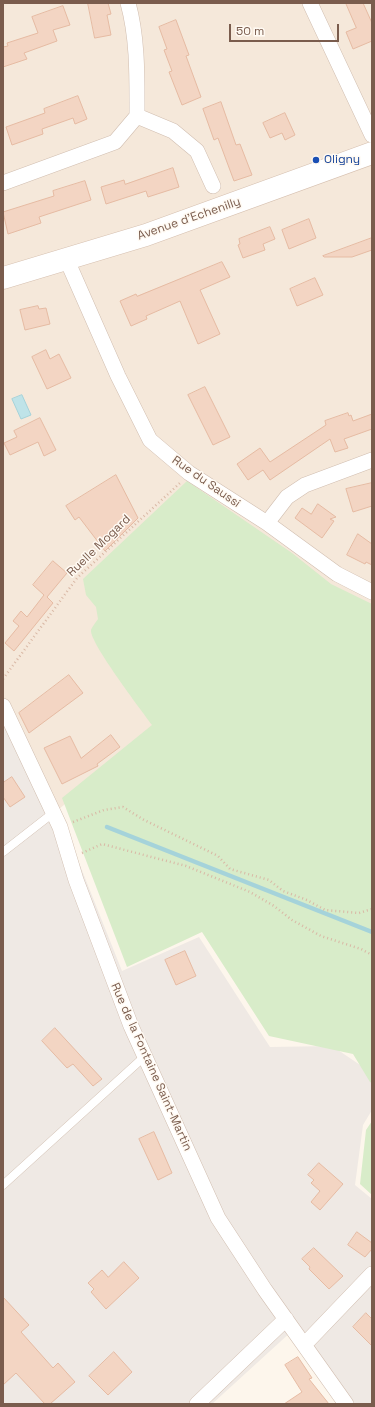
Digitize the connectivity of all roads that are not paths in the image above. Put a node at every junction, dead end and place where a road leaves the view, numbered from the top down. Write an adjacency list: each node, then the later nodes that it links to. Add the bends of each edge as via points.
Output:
1 (128, 3): 3 (street, via 134,28)
2 (310, 3): 4 (street)
3 (137, 116): 6 (street, via 115,142); 7 (street, via 173,132 197,151)
4 (372, 135)
5 (372, 153): 8 (street, Avenue d'Echenilly, via 146,235)
6 (3, 183)
7 (213, 186)
8 (66, 258): 9 (street, Avenue d'Echenilly); 11 (street, Rue du Saussi, via 118,376 150,440 189,473)
9 (3, 278)
10 (372, 460): 11 (street, via 306,484 287,498)
11 (267, 524): 12 (street, Rue du Saussi, via 337,574)
12 (372, 592)
13 (3, 706): 14 (street, Rue de la Fontaine Saint-Martin)
14 (53, 814): 15 (lane); 16 (street, Rue de la Fontaine Saint-Martin, via 60,827 101,950)
15 (3, 852)
16 (144, 1058): 17 (lane); 19 (street, Rue de la Fontaine Saint-Martin, via 218,1218)
17 (3, 1185)
18 (372, 1274): 20 (street)
19 (286, 1319): 20 (street, Rue de la Fontaine Saint-Martin); 21 (street)
20 (305, 1344): 22 (street, Rue de la Fontaine Saint-Martin)
21 (198, 1404)
22 (346, 1404)

